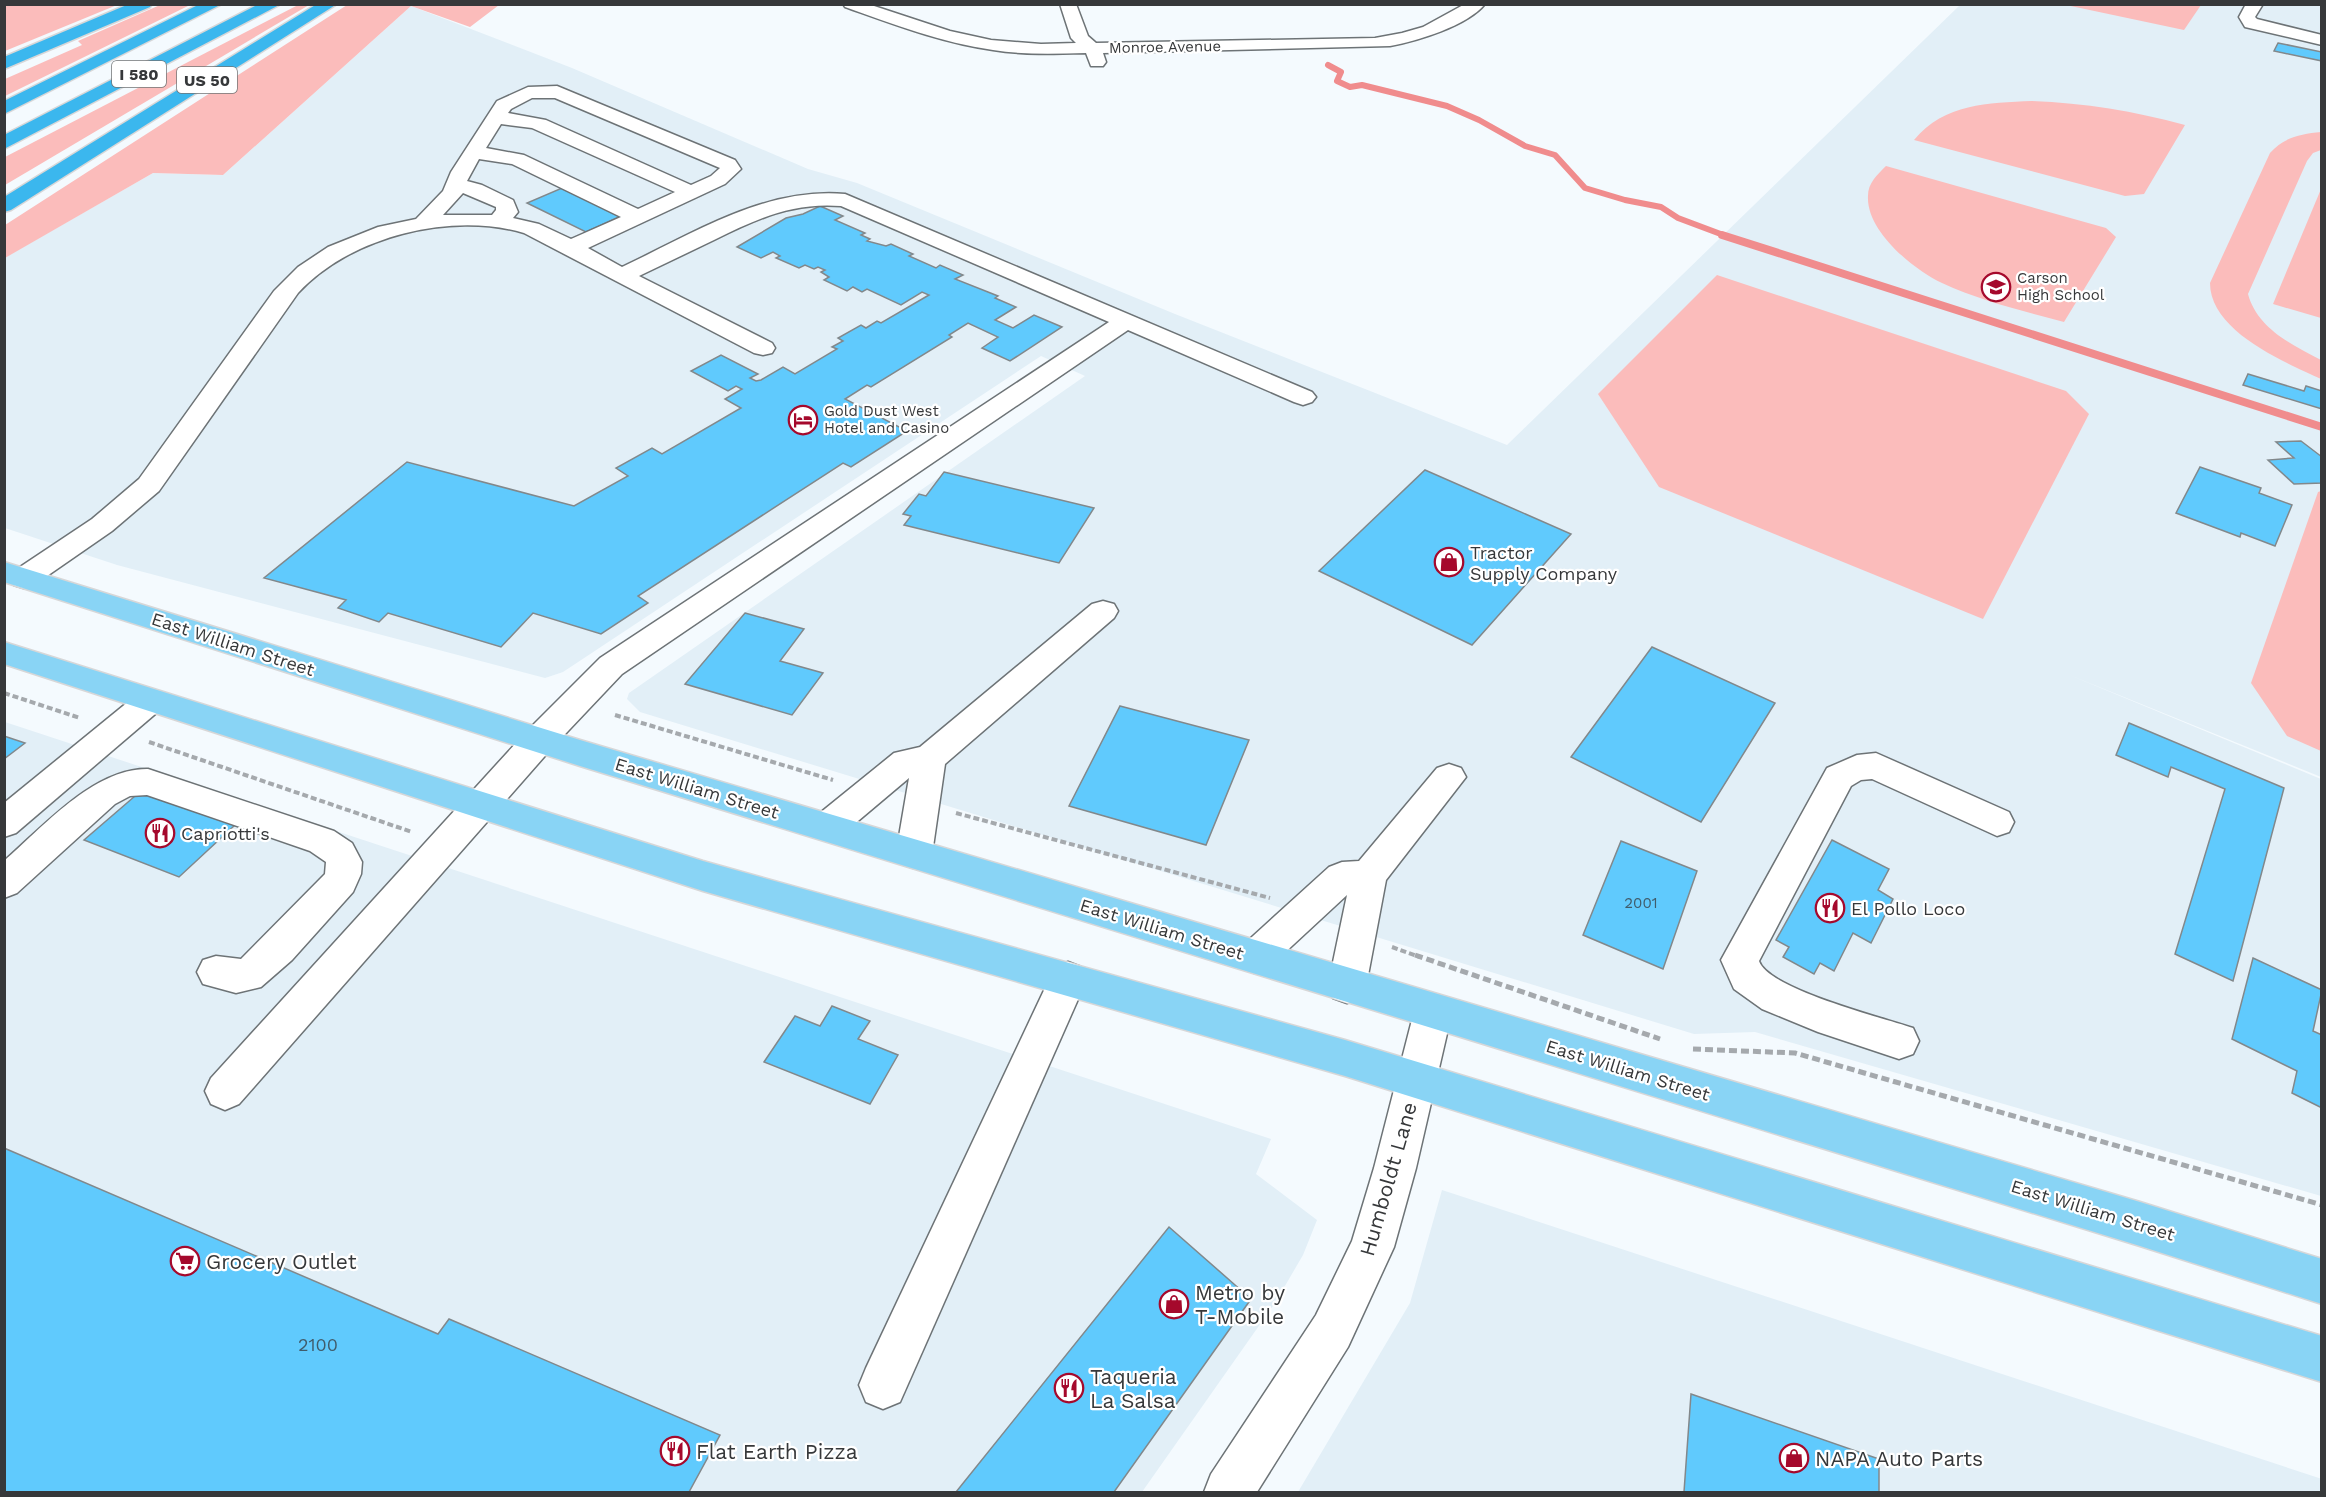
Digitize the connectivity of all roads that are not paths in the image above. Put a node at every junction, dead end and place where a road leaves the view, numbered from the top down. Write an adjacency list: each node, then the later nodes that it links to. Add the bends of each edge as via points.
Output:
1 (144, 4): 11 (highway)
2 (214, 4): 13 (highway, I 580)
3 (273, 4): 15 (highway, I 580)
4 (329, 4): 19 (highway, US 50)
5 (850, 4): 10 (street, Monroe Avenue, via 978,45 1025,49)
6 (1068, 4): 10 (street, via 1080,38)
7 (1477, 4): 10 (street, Monroe Avenue, via 1428,32 1375,44)
8 (2255, 4): 9 (street, via 2247,17 2251,23)
9 (2322, 40)
10 (1096, 41): 12 (street)
11 (4, 64)
12 (1099, 66)
13 (4, 108)
14 (496, 118): 16 (street); 18 (street, via 539,124); 18 (street, via 504,105 528,93 557,92 728,164 731,170 726,175)
15 (4, 143)
16 (474, 152): 17 (street); 20 (street, via 518,159)
17 (456, 185): 21 (street, via 475,189 506,204 507,212); 22 (street)
18 (691, 192): 20 (street)
19 (4, 206)
20 (639, 217): 23 (street)
21 (496, 222): 22 (street); 23 (street, via 521,226)
22 (423, 224): 28 (street, via 341,250 298,278 149,486 102,525)
23 (570, 248): 24 (street)
24 (621, 276): 25 (street, via 759,209 822,197 845,200); 26 (street)
25 (1126, 321): 27 (street); 32 (street, via 627,654 591,684)
26 (763, 348)
27 (1303, 397)
28 (14, 575): 32 (main road, East William Street)
29 (1103, 611): 33 (street)
30 (4, 653): 31 (main road)
31 (150, 701): 35 (main road); 37 (street)
32 (539, 740): 35 (street); 38 (main road, East William Street)
33 (929, 759): 38 (street, via 906,762); 39 (street)
34 (1449, 777): 40 (street)
35 (481, 805): 44 (main road, via 704,876); 49 (street)
36 (1997, 822): 47 (street, via 1876,766 1848,770 1839,777 1740,960 1744,975 1778,999)
37 (4, 823)
38 (827, 827): 39 (main road, East William Street)
39 (914, 854): 42 (main road, East William Street)
40 (1369, 874): 42 (street, via 1342,877); 45 (street)
41 (4, 883): 43 (street, via 103,795 131,781 148,782 339,850 344,858 340,882 264,963 250,975 234,977)
42 (1255, 957): 45 (main road, East William Street)
43 (216, 972)
44 (1068, 979): 48 (main road); 52 (street)
45 (1347, 986): 46 (main road, East William Street)
46 (1433, 1012): 48 (street, Humboldt Lane); 50 (main road, East William Street)
47 (1899, 1041)
48 (1417, 1080): 51 (main road); 53 (street, Humboldt Lane, via 1371,1247 1332,1331)
49 (225, 1091)
50 (2322, 1282)
51 (2322, 1359)
52 (883, 1385)
53 (1230, 1492)

